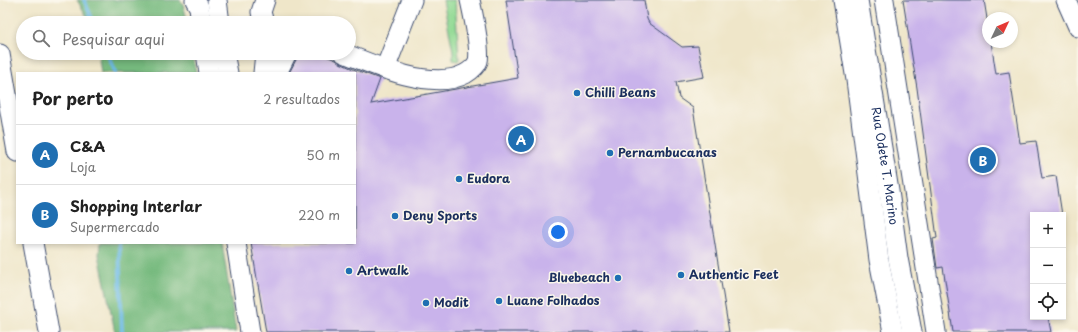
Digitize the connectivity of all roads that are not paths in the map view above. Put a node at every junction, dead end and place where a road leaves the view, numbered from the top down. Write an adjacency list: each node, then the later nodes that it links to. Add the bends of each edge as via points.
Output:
1 (195, 0): 11 (street)
2 (217, 0): 12 (street)
3 (265, 0): 13 (street)
4 (412, 0): 23 (street)
5 (464, 0): 16 (street)
6 (470, 0): 16 (street)
7 (1066, 0): 10 (street); 14 (street)
8 (854, 2): 9 (street); 31 (street, Rua Odete T. Marino); 36 (street, Rua Odete T. Marino, via 856,80 879,260)
9 (885, 8): 30 (street)
10 (1078, 12)
11 (200, 16)
12 (219, 16)
13 (262, 16)
14 (1078, 27)
15 (356, 50): 23 (street)
16 (476, 53): 23 (street, via 468,62 455,67 424,69)
17 (0, 54): 29 (street)
18 (356, 56): 23 (street)
19 (207, 60): 24 (street)
20 (225, 60): 25 (street)
21 (264, 60): 26 (street)
22 (284, 60): 27 (street)
23 (387, 65)
24 (209, 72)
25 (228, 72)
26 (262, 72)
27 (278, 72)
28 (0, 112): 29 (street)
29 (16, 143)
30 (911, 171): 31 (street); 38 (street)
31 (889, 191): 37 (street, Rua Odete T. Marino)
32 (33, 244): 34 (street)
33 (236, 244): 35 (street)
34 (49, 332)
35 (250, 332)
36 (893, 332)
37 (912, 332)
38 (936, 332)

